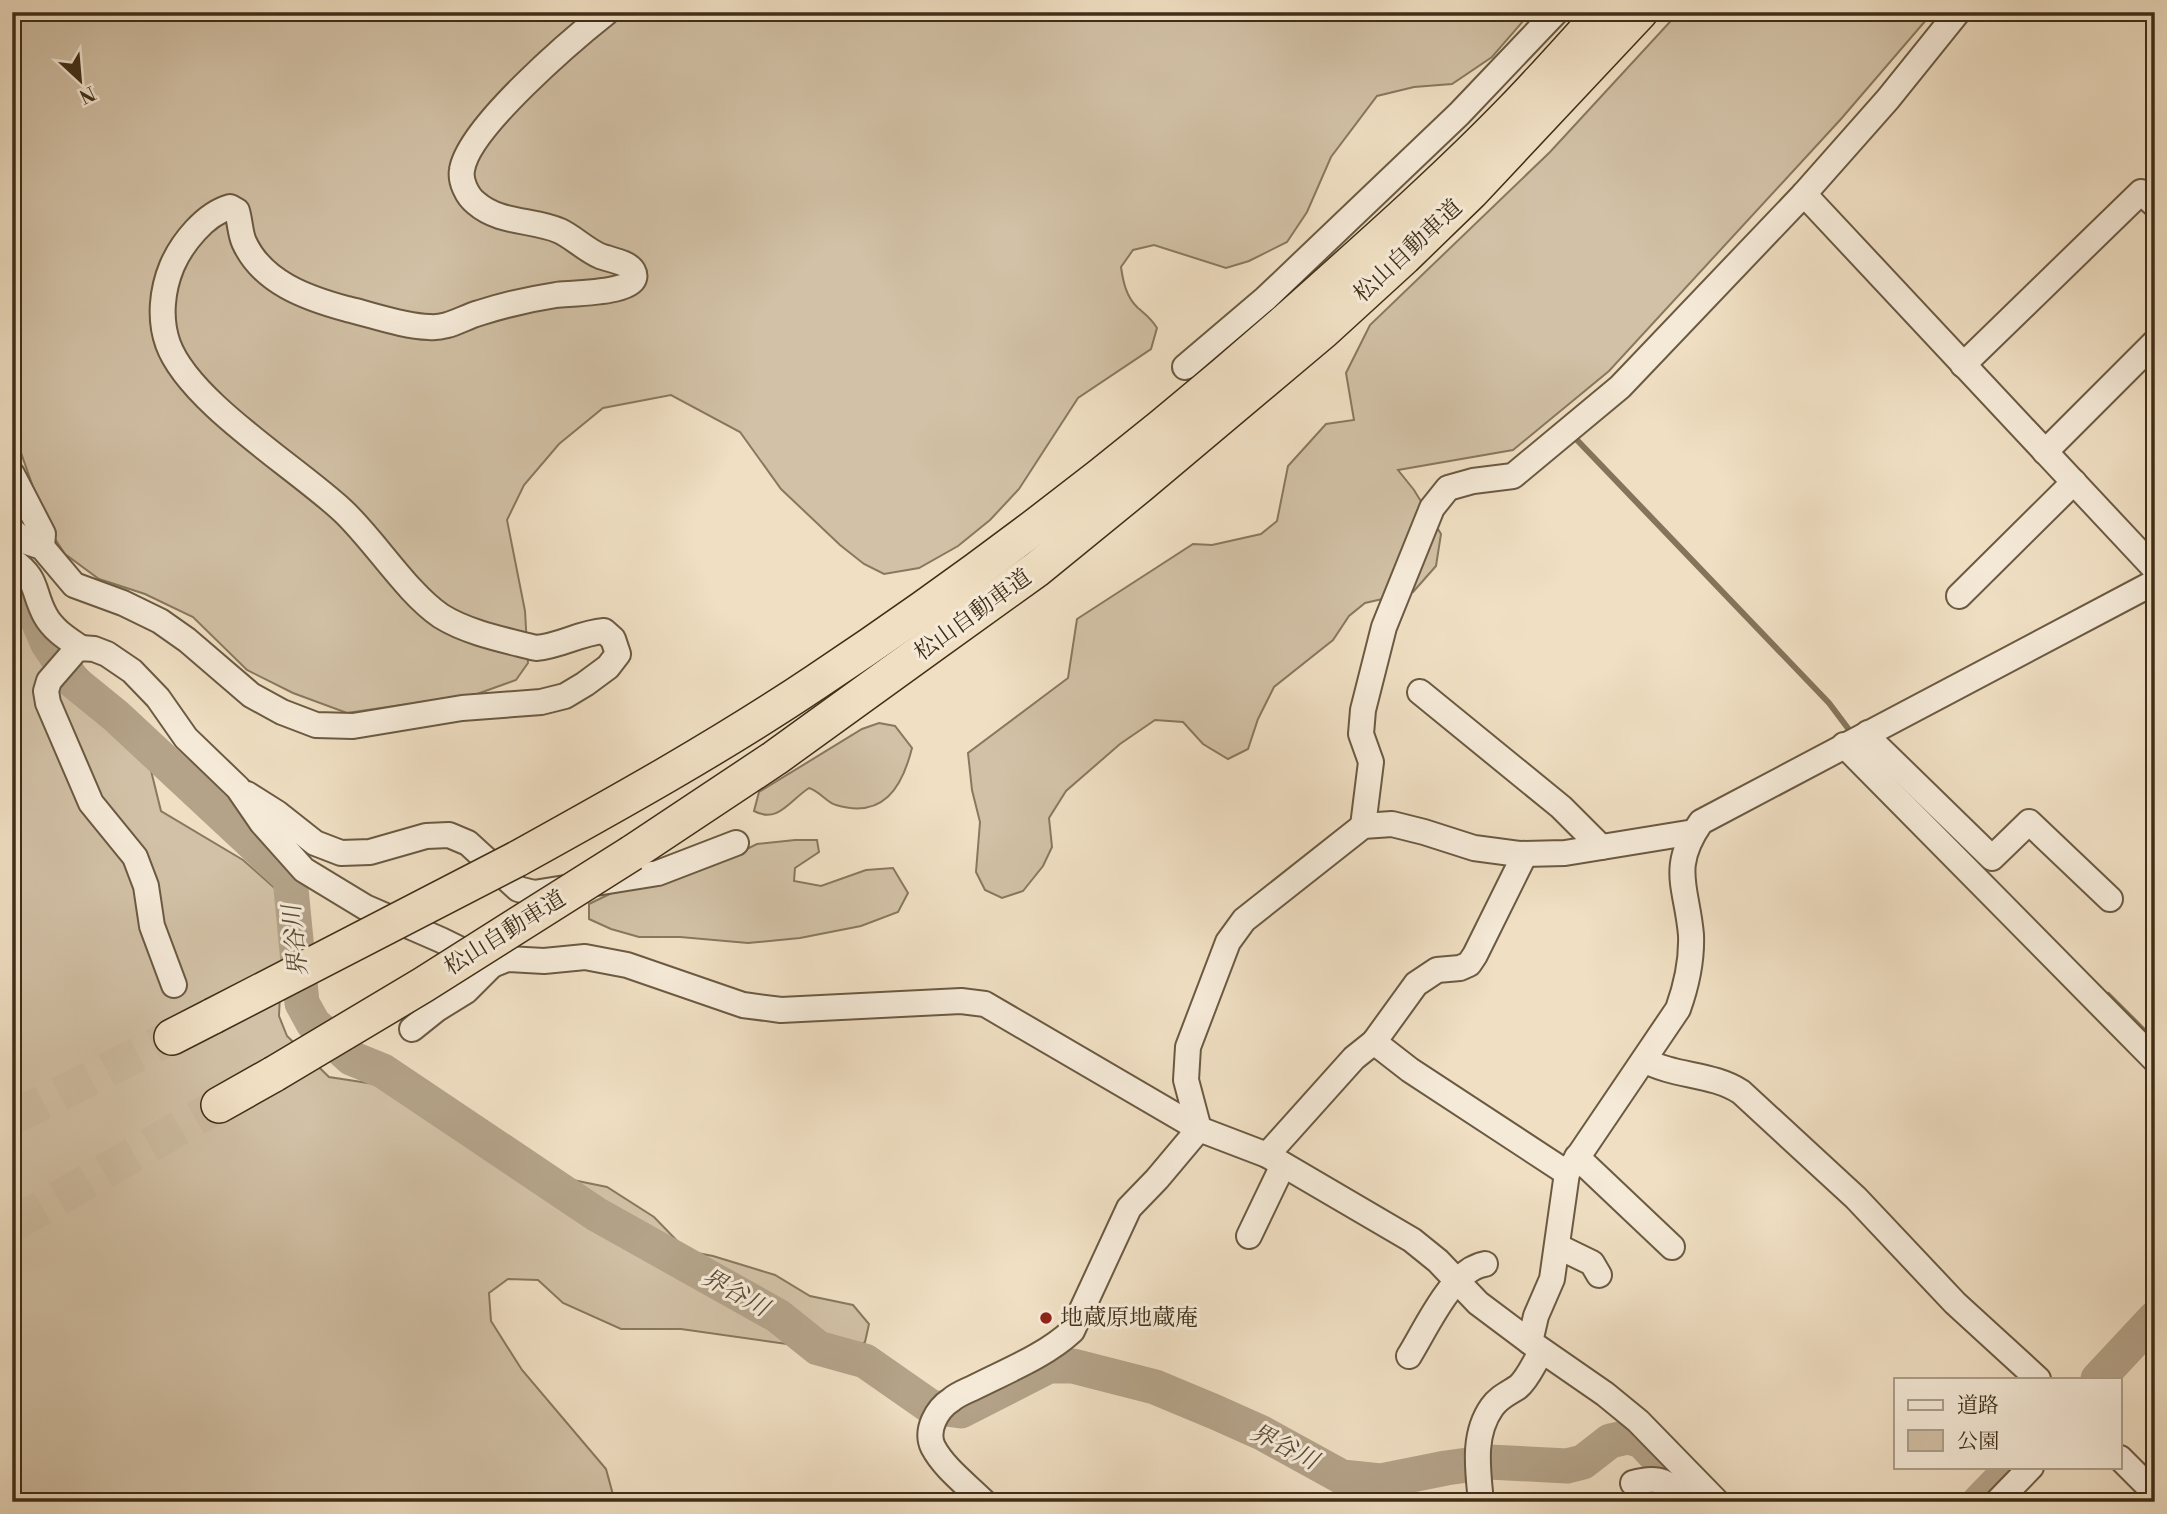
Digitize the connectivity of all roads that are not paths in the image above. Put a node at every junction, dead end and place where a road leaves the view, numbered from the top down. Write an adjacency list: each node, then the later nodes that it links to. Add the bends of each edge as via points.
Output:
1 (607, 12): 15 (street, via 533,75 481,136 462,172 467,193 486,210 563,233 633,270 633,282 626,287 514,303 452,324 428,327 323,303 278,281 249,253 237,211 230,206 202,225 178,253 165,283 162,316 168,344 202,394 329,498 427,605 455,624 536,648 604,631 613,639 618,654 608,667 565,696 541,702 463,708 353,726 316,725 251,695 160,621 74,585)
2 (1556, 12): 10 (street, via 1459,114 1265,299)
3 (1603, 12): 33 (highway, 松山自動車道, bridge, via 1513,110 1235,367 1122,460 913,616 710,749 517,859)
4 (1640, 12): 37 (highway, 松山自動車道, bridge, via 1404,257 1037,569 775,758 632,853 423,985)
5 (1958, 12): 6 (street)
6 (1804, 194): 9 (street); 24 (street, via 1620,387 1526,467 1513,476 1448,488 1432,508 1384,627 1363,710 1361,734 1371,762)
7 (2155, 205): 9 (street, via 2141,192)
8 (2155, 342): 11 (street)
9 (1964, 365): 11 (street)
10 (1185, 367)
11 (2045, 452): 13 (street)
12 (12, 474): 15 (street, via 43,534)
13 (2074, 482): 17 (street); 19 (street)
14 (12, 530): 15 (street, via 24,541)
15 (42, 547)
16 (12, 560): 20 (street, via 26,570 44,614)
17 (2155, 569)
18 (2155, 582): 22 (street)
19 (1959, 596)
20 (78, 650): 23 (street, via 107,654 132,671 186,738); 31 (street, via 49,681 48,703 91,803 135,857 146,886 152,926)
21 (1420, 692): 27 (street, via 1561,807)
22 (1856, 739): 25 (street, via 1715,813); 29 (street, via 1876,744 1992,858 2029,822); 36 (street)
23 (238, 788): 26 (street, via 315,842 341,853 369,852 426,836 449,835 468,843 518,889 534,893 658,873); 30 (street, via 304,870 365,907)
24 (1363, 826): 28 (street, via 1392,824 1474,848); 38 (street, via 1244,920 1228,942 1188,1047 1186,1080)
25 (1694, 832): 27 (street); 35 (street, via 1681,866 1690,934 1686,987 1678,1009)
26 (736, 843)
27 (1601, 847): 28 (street)
28 (1525, 854): 34 (street, via 1469,964 1437,970 1416,984)
29 (2110, 899)
30 (492, 965): 32 (street, via 466,991); 38 (street, via 507,959 585,957 627,965 743,1005 781,1010 976,1001)
31 (174, 985)
32 (412, 1029)
33 (172, 1037)
34 (1374, 1042): 39 (street, via 1354,1058); 40 (street, via 1410,1070)
35 (1644, 1060): 40 (street); 49 (street, via 1658,1068 1727,1083 1741,1092 1856,1198 1955,1303)
36 (2155, 1060)
37 (219, 1105)
38 (1199, 1129): 39 (street); 55 (street, via 1129,1208 1072,1331 1038,1355 950,1400 935,1417 932,1444 944,1463)
39 (1275, 1160): 41 (street); 46 (street, via 1412,1240)
40 (1572, 1165): 42 (street); 43 (street)
41 (1248, 1236)
42 (1558, 1246): 45 (street, via 1592,1263); 47 (street, via 1549,1290 1536,1316)
43 (1672, 1247)
44 (1485, 1264): 46 (street, via 1475,1265)
45 (1600, 1275)
46 (1456, 1281): 47 (street); 48 (street)
47 (1536, 1347): 52 (street, via 1638,1421); 56 (street, via 1520,1386 1506,1392 1484,1421 1478,1464)
48 (1409, 1356)
49 (2037, 1378)
50 (2122, 1460): 54 (street)
51 (2030, 1468): 59 (street)
52 (1671, 1473): 53 (street); 57 (street, via 1674,1487); 58 (street)
53 (1633, 1483)
54 (2155, 1493)
55 (984, 1502)
56 (1481, 1502)
57 (1687, 1502)
58 (1717, 1502)
59 (1997, 1502)

